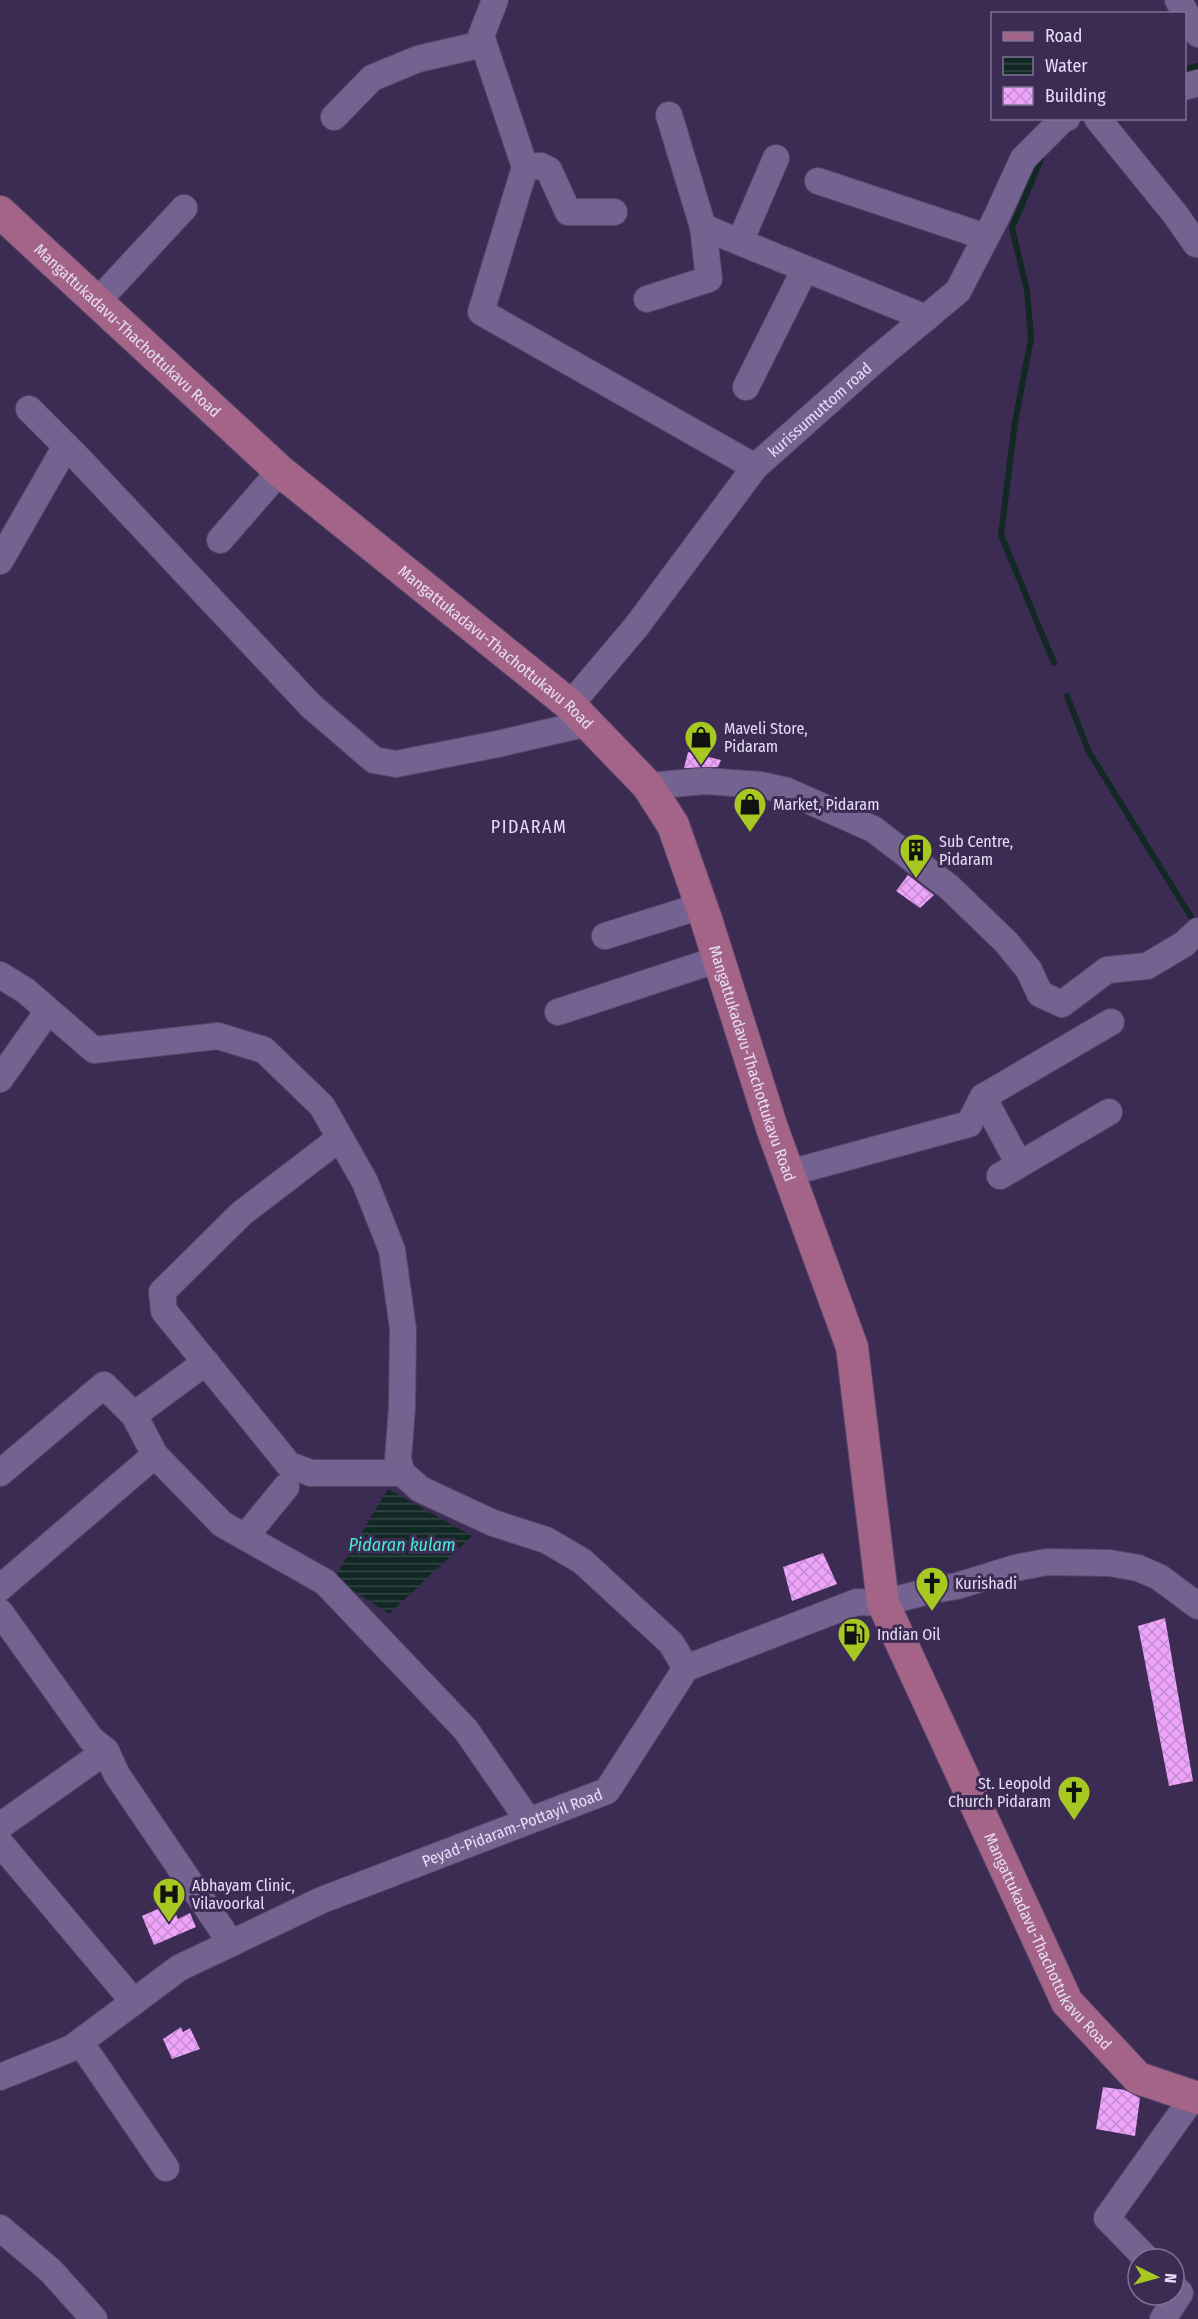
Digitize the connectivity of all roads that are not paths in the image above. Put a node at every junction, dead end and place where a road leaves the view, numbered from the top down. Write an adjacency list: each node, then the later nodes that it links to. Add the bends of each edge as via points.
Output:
1 (495, 0): 4 (street, via 482,36)
2 (1186, 14): 3 (street)
3 (1198, 34)
4 (483, 44): 6 (street, via 418,59 372,78); 10 (street)
5 (669, 115): 15 (street)
6 (334, 117)
7 (1062, 120): 16 (street, kurissumuttom road, via 1023,159)
8 (1099, 120): 18 (street)
9 (776, 158): 17 (street)
10 (525, 167): 14 (street, via 549,170 568,212); 26 (street, via 481,312)
11 (818, 181): 16 (street)
12 (184, 208): 21 (street)
13 (0, 212): 21 (main road, Mangattukadavu-Thachottukavu Road)
14 (614, 212)
15 (703, 227): 17 (street); 20 (street, via 709,279)
16 (986, 237): 22 (street, kurissumuttom road, via 958,291)
17 (740, 242): 19 (street)
18 (1196, 244)
19 (805, 269): 22 (street); 23 (street)
20 (647, 299)
21 (97, 302): 27 (main road, Mangattukadavu-Thachottukavu Road)
22 (926, 318): 26 (street, kurissumuttom road)
23 (746, 387)
24 (29, 409): 25 (street)
25 (66, 446): 29 (street); 30 (street, via 311,706 374,760 396,764 498,744)
26 (756, 467): 30 (street, kurissumuttom road, via 636,627)
27 (280, 471): 28 (street); 30 (main road, Mangattukadavu-Thachottukavu Road)
28 (220, 540)
29 (0, 561)
30 (579, 714): 31 (main road, Mangattukadavu-Thachottukavu Road)
31 (648, 786): 32 (main road, Mangattukadavu-Thachottukavu Road, via 674,825); 34 (street, via 705,781 761,785 788,791 873,829 949,887 1006,942 1029,970 1040,994 1062,1004 1107,970 1147,966)
32 (702, 906): 33 (street); 35 (main road, Mangattukadavu-Thachottukavu Road)
33 (605, 936)
34 (1191, 937)
35 (718, 959): 38 (street); 44 (main road, Mangattukadavu-Thachottukavu Road)
36 (0, 975): 37 (street)
37 (48, 1011): 40 (street); 43 (street, via 94,1050 218,1036 264,1050 322,1106)
38 (558, 1012)
39 (1111, 1022): 41 (street)
40 (0, 1079)
41 (983, 1096): 42 (street, via 1010,1170); 44 (street, via 969,1124)
42 (1109, 1112)
43 (340, 1138): 45 (street, via 242,1213 162,1292 164,1311); 49 (street, via 365,1182 393,1250 402,1329 398,1460)
44 (789, 1173): 53 (main road, Mangattukadavu-Thachottukavu Road, via 852,1347)
45 (206, 1362): 46 (street); 49 (street, via 289,1465 311,1473)
46 (134, 1415): 47 (street); 48 (street, via 104,1385)
47 (155, 1455): 51 (street, via 222,1524); 52 (street)
48 (5, 1460)
49 (402, 1473): 56 (street, via 430,1494 493,1523 546,1540 582,1561 672,1643)
50 (286, 1487): 51 (street)
51 (244, 1537): 58 (street, via 325,1582 466,1730)
52 (0, 1588)
53 (883, 1603): 54 (street, via 1047,1562 1110,1563 1138,1568 1159,1577); 56 (street, via 857,1602); 65 (main road, Mangattukadavu-Thachottukavu Road, via 1067,2002 1138,2078)
54 (1198, 1606)
55 (0, 1612): 57 (street, via 91,1739)
56 (686, 1668): 58 (street, Peyad-Pidaram-Pottayil Road, via 607,1791)
57 (106, 1751): 59 (street); 61 (street, via 117,1776)
58 (528, 1820): 61 (street, Peyad-Pidaram-Pottayil Road, via 322,1900)
59 (0, 1826)
60 (0, 1843): 62 (street)
61 (231, 1943): 62 (street, Peyad-Pidaram-Pottayil Road, via 179,1968)
62 (134, 2002): 63 (street, Peyad-Pidaram-Pottayil Road)
63 (80, 2042): 64 (street, Peyad-Pidaram-Pottayil Road); 66 (street)
64 (0, 2077)
65 (1196, 2098): 68 (street, via 1107,2218)
66 (166, 2168)
67 (0, 2228): 69 (street, via 51,2271)
68 (1135, 2247)
69 (94, 2319)

